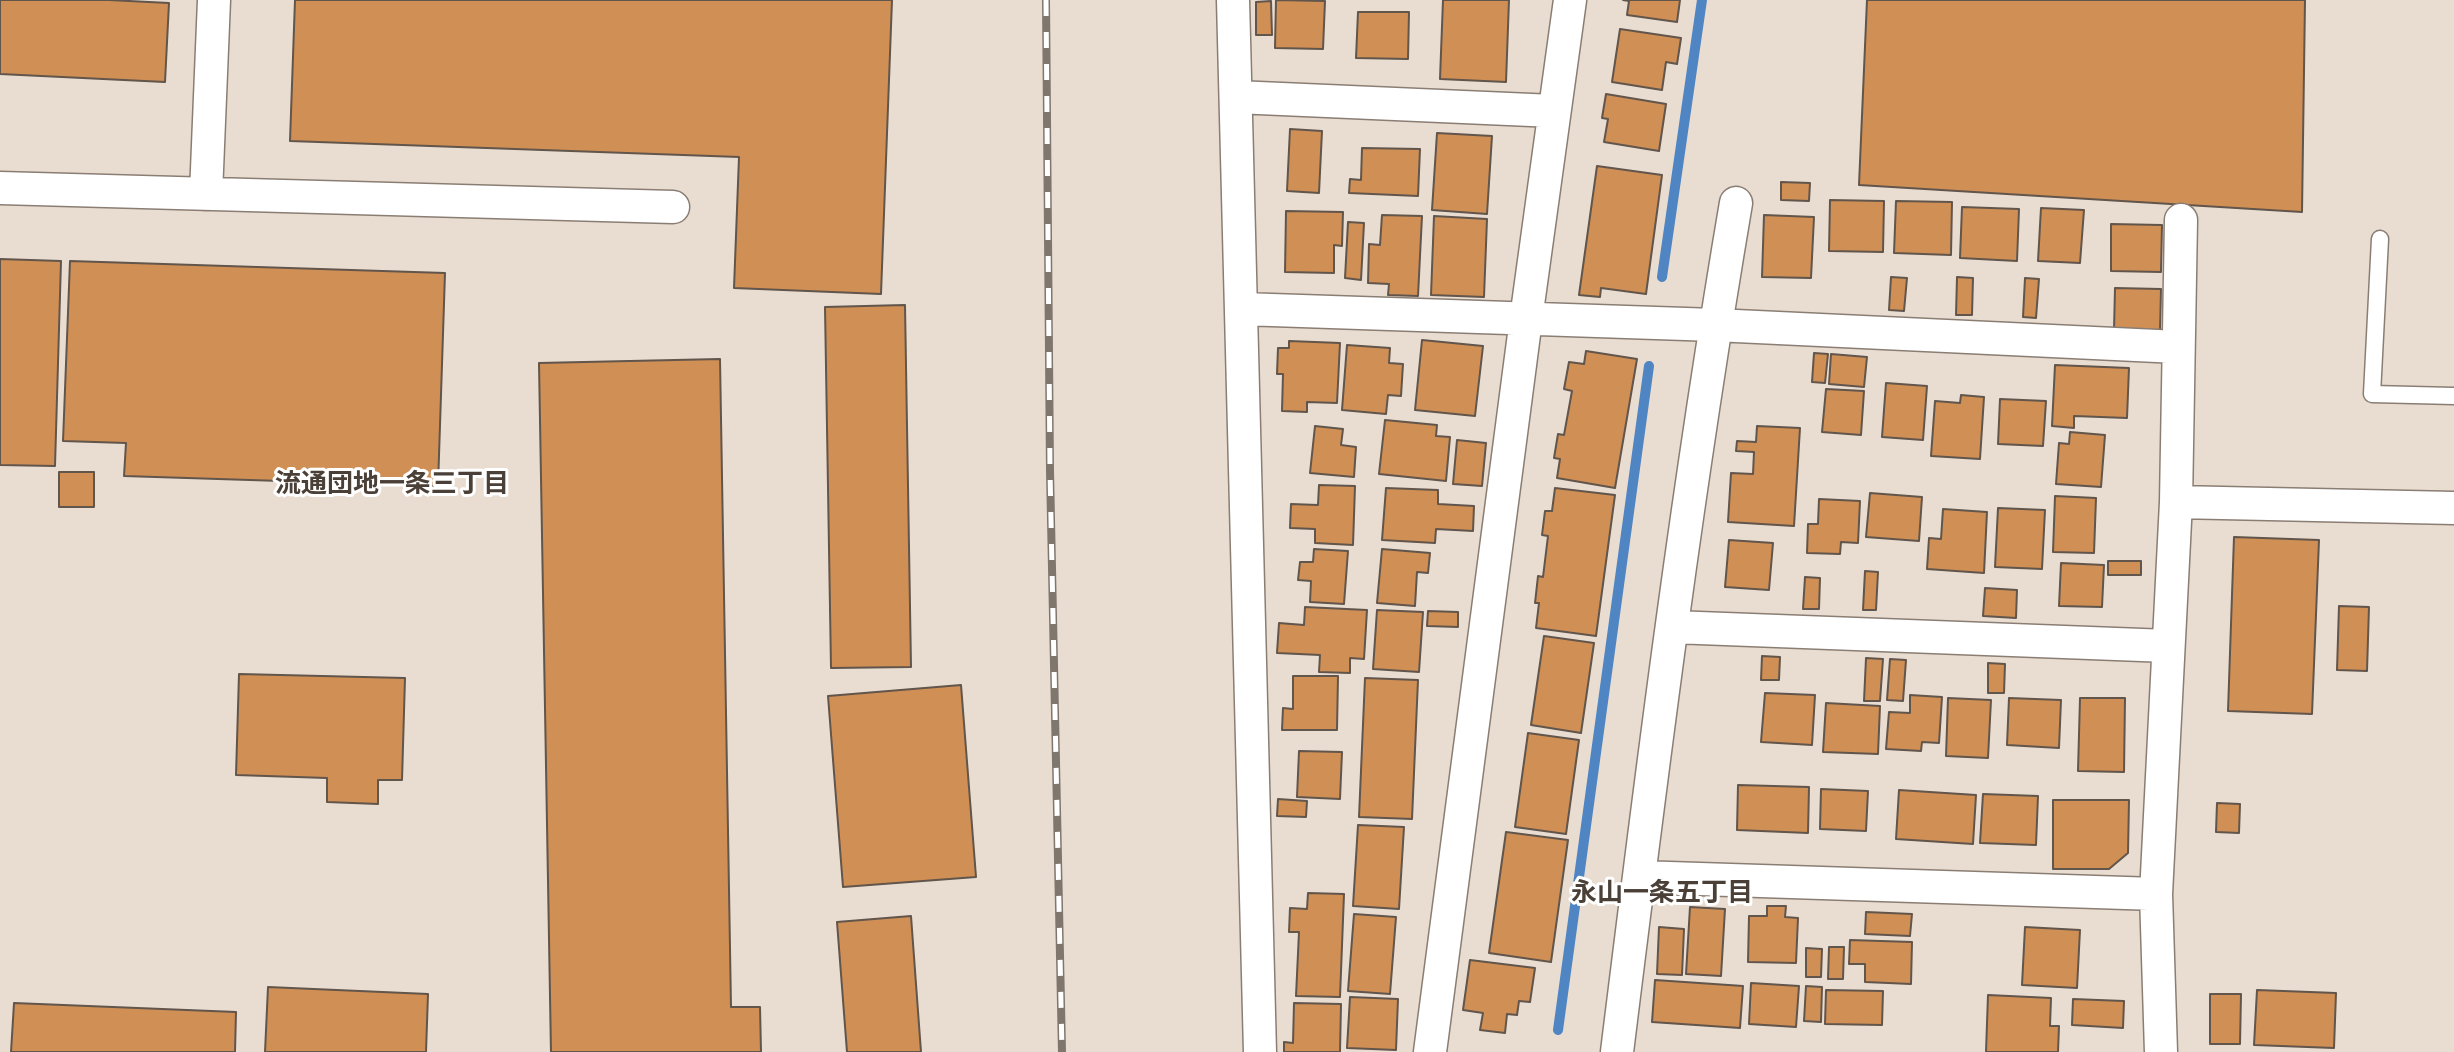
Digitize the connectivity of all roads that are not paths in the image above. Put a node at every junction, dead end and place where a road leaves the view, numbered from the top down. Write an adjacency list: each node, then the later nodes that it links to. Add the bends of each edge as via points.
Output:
1 (214, 0): 7 (street)
2 (1233, 0): 4 (street)
3 (1570, 0): 5 (street)
4 (1236, 97): 5 (street); 12 (street)
5 (1554, 111): 13 (street)
6 (0, 187): 7 (street)
7 (206, 194): 9 (street)
8 (1736, 203): 14 (street)
9 (673, 207)
10 (2180, 220): 15 (street)
11 (2380, 239): 16 (lane, via 2372,394)
12 (1242, 309): 13 (street); 23 (street)
13 (1526, 319): 14 (street); 24 (street)
14 (1715, 325): 15 (street); 19 (street)
15 (2178, 347): 17 (street)
16 (2454, 396)
17 (2176, 502): 18 (street); 20 (street)
18 (2454, 509)
19 (1673, 627): 20 (street); 21 (street)
20 (2168, 646): 22 (street)
21 (1639, 877): 22 (street); 25 (street)
22 (2156, 894): 26 (street)
23 (1260, 1052)
24 (1430, 1052)
25 (1617, 1052)
26 (2161, 1052)

